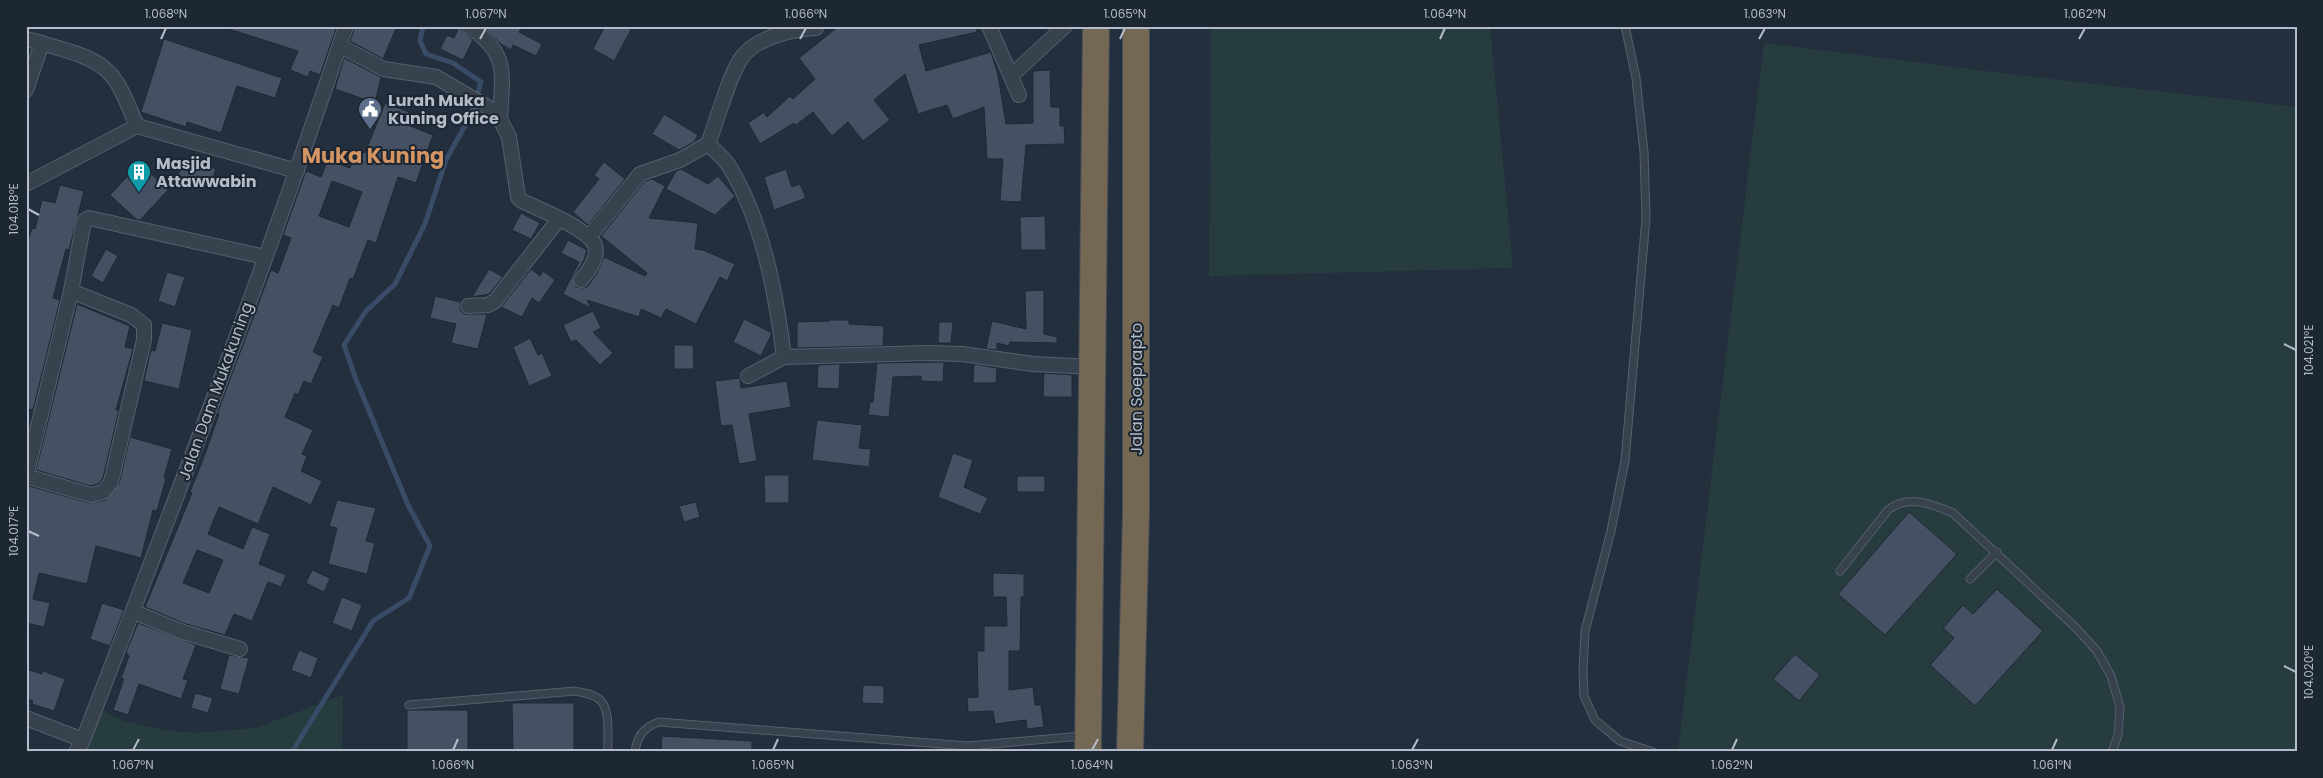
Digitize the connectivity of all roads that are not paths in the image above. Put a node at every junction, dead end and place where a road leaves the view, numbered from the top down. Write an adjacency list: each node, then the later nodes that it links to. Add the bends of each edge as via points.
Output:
1 (346, 26): 11 (street, Jalan Dam Mukakuning)
2 (469, 26): 15 (street, via 486,38 501,60)
3 (989, 26): 12 (street)
4 (1064, 26): 12 (street)
5 (1096, 26): 27 (highway)
6 (1136, 26): 42 (highway, Jalan Soeprapto, via 1136,494)
7 (1625, 26): 43 (lane, via 1636,78 1644,152 1646,218 1625,461 1585,631 1584,696 1595,720 1620,741)
8 (816, 28): 17 (street, via 799,29 758,43 741,58)
9 (26, 39): 10 (street)
10 (42, 43): 13 (street); 16 (street, via 105,68 117,83)
11 (340, 46): 15 (street, via 384,69 436,77 471,96); 18 (street, Jalan Dam Mukakuning)
12 (1011, 76): 14 (street)
13 (26, 90)
14 (1019, 96)
15 (500, 119): 20 (street, via 509,137 518,197)
16 (137, 126): 18 (street); 19 (street)
17 (708, 144): 21 (street, via 680,160 640,174); 26 (street, via 729,165 750,209 777,301)
18 (297, 171): 22 (street, Jalan Dam Mukakuning)
19 (26, 184)
20 (559, 219): 21 (street); 25 (street, via 495,301 488,305)
21 (589, 237): 23 (street, via 595,247 594,259)
22 (265, 257): 24 (street, via 89,218 84,221); 33 (street, Jalan Dam Mukakuning)
23 (581, 280)
24 (71, 291): 29 (street); 29 (street, via 131,315 144,325 144,340 111,482 103,492 91,495)
25 (468, 306)
26 (784, 357): 27 (street, via 962,354 1033,364); 28 (street)
27 (1093, 366): 37 (highway)
28 (748, 376)
29 (26, 476)
30 (1997, 552): 31 (lane, via 1953,514 1930,503 1913,501 1897,503 1888,510); 32 (lane); 44 (lane, via 2075,627 2097,652 2111,676 2120,707 2118,734)
31 (1840, 570)
32 (1970, 579)
33 (134, 612): 34 (street, via 183,632); 38 (street, Jalan Dam Mukakuning)
34 (240, 649)
35 (409, 706): 40 (lane, via 575,691 602,702 606,712)
36 (26, 718): 38 (street)
37 (1088, 744): 39 (lane)
38 (80, 746)
39 (968, 749): 41 (lane, via 659,722 642,731)
40 (608, 752)
41 (635, 752)
42 (1130, 752)
43 (1653, 752)
44 (2112, 752)

